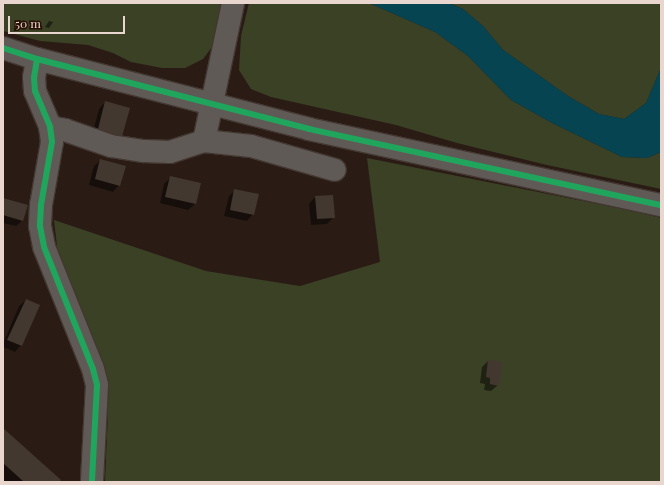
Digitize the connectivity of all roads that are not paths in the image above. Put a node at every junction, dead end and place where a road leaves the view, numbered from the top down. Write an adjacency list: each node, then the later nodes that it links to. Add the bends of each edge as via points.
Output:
1 (233, 3): 4 (street)
2 (3, 48): 3 (street)
3 (37, 59): 4 (street); 5 (street, via 35,91)
4 (212, 105): 6 (street); 8 (street, via 309,129)
5 (50, 127): 6 (street, via 111,146 144,151 170,152); 9 (street, via 52,142 40,226 44,247 97,384)
6 (204, 141): 7 (street, via 251,146)
7 (335, 170)
8 (661, 205)
9 (92, 482)

